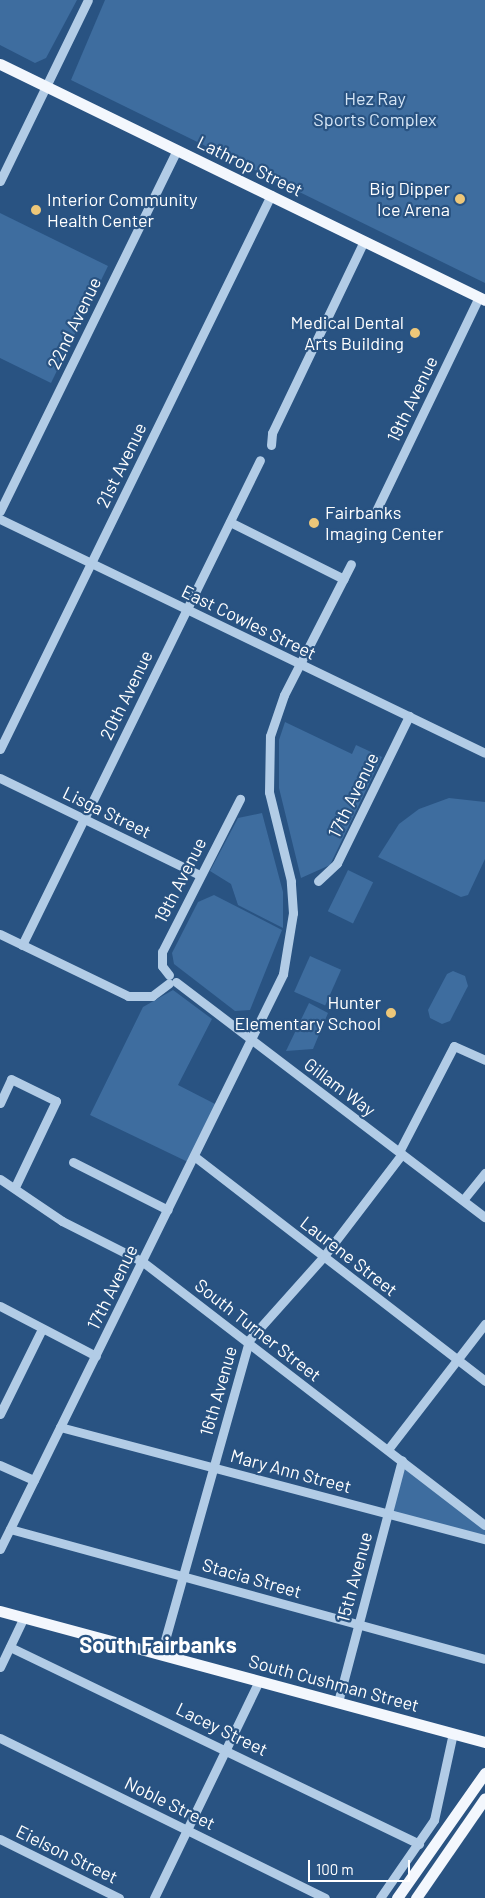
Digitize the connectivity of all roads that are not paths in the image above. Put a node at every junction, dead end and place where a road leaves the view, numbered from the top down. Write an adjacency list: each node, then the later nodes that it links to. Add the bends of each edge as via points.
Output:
1 (88, 0): 3 (street)
2 (0, 64): 3 (main road, Lathrop Street)
3 (47, 86): 4 (main road, Lathrop Street); 5 (street)
4 (177, 150): 6 (main road, Lathrop Street); 11 (street, 22nd Avenue)
5 (0, 181)
6 (272, 195): 7 (main road, Lathrop Street); 15 (street, 21st Avenue)
7 (364, 241): 8 (main road, Lathrop Street); 9 (street, via 272,433)
8 (482, 298): 12 (street, 19th Avenue)
9 (271, 446)
10 (260, 460): 14 (street, 20th Avenue)
11 (0, 511)
12 (374, 515)
13 (0, 519): 15 (street, East Cowles Street)
14 (230, 522): 17 (street); 18 (street, 20th Avenue)
15 (91, 563): 18 (street, East Cowles Street); 21 (street, 21st Avenue)
16 (351, 564): 17 (street)
17 (344, 579): 19 (street)
18 (187, 610): 19 (street, East Cowles Street); 25 (street, 20th Avenue)
19 (299, 664): 20 (street, East Cowles Street); 31 (street, 17th Avenue, via 276,716 268,753 269,792 291,881 294,929 283,974)
20 (409, 716): 22 (street, East Cowles Street); 27 (street, 17th Avenue, via 337,863)
21 (0, 749)
22 (485, 753)
23 (0, 778): 25 (street, Lisga Street)
24 (240, 800): 26 (street, 19th Avenue)
25 (84, 819): 26 (street, Lisga Street); 29 (street, 20th Avenue)
26 (200, 874): 30 (street, 19th Avenue, via 161,954)
27 (318, 881)
28 (0, 934): 29 (street)
29 (22, 945): 30 (street, via 131,997 152,996)
30 (171, 980): 31 (street, Gillam Way)
31 (252, 1040): 34 (street, Gillam Way); 35 (street, 17th Avenue)
32 (485, 1060): 34 (street, 16th Avenue, via 454,1046)
33 (0, 1102): 39 (street, via 11,1079 56,1101)
34 (401, 1152): 40 (street, Gillam Way); 43 (street, 16th Avenue)
35 (194, 1156): 41 (street, 17th Avenue); 43 (street, Laurene Street)
36 (73, 1162): 41 (street)
37 (485, 1173): 40 (street)
38 (0, 1179): 39 (street, South Turner Street)
39 (15, 1187): 44 (street, South Turner Street, via 62,1221)
40 (462, 1200): 42 (street, Gillam Way)
41 (168, 1210): 44 (street, 17th Avenue)
42 (485, 1217)
43 (324, 1256): 48 (street, 16th Avenue); 50 (street, Laurene Street)
44 (143, 1262): 48 (street, South Turner Street); 49 (street, 17th Avenue)
45 (0, 1306): 47 (street)
46 (485, 1324): 50 (street)
47 (42, 1329): 49 (street); 52 (street)
48 (249, 1340): 54 (street, South Turner Street, via 282,1371); 57 (street, 16th Avenue)
49 (96, 1356): 53 (street, 17th Avenue)
50 (458, 1360): 51 (street, Laurene Street); 54 (street)
51 (485, 1381)
52 (0, 1414)
53 (60, 1427): 57 (street, Mary Ann Street); 58 (street, 17th Avenue)
54 (389, 1448): 55 (street, South Turner Street)
55 (402, 1460): 59 (street, 15th Avenue); 60 (street, South Turner Street)
56 (0, 1464): 58 (street)
57 (213, 1467): 59 (street, Mary Ann Street); 64 (street, 16th Avenue)
58 (34, 1480): 61 (street, 17th Avenue)
59 (388, 1514): 62 (street, Mary Ann Street); 67 (street, 15th Avenue)
60 (485, 1525)
61 (10, 1529): 63 (street, 17th Avenue); 64 (street, Stacia Street)
62 (485, 1539)
63 (0, 1549)
64 (184, 1576): 67 (street, Stacia Street); 69 (street, 16th Avenue)
65 (0, 1611): 66 (main road, South Cushman Street)
66 (24, 1617): 68 (street); 69 (main road, South Cushman Street)
67 (357, 1626): 70 (street, Stacia Street); 73 (street, 15th Avenue)
68 (10, 1647): 71 (street); 77 (street, Lacey Street)
69 (161, 1654): 72 (main road, South Cushman Street)
70 (485, 1659)
71 (0, 1667)
72 (259, 1681): 73 (main road, South Cushman Street); 77 (street)
73 (338, 1702): 74 (main road, South Cushman Street)
74 (454, 1733): 76 (main road, South Cushman Street); 82 (street, via 434,1820)
75 (0, 1738): 80 (street, Noble Street)
76 (485, 1742)
77 (227, 1748): 80 (street); 82 (street, Lacey Street)
78 (485, 1773): 87 (main road)
79 (485, 1798): 88 (main road)
80 (188, 1830): 84 (street); 85 (street, Noble Street)
81 (0, 1839): 83 (street, Eielson Street)
82 (419, 1844): 86 (street)
83 (119, 1898)
84 (154, 1898)
85 (325, 1898)
86 (380, 1898)
87 (397, 1898)
88 (416, 1898)

